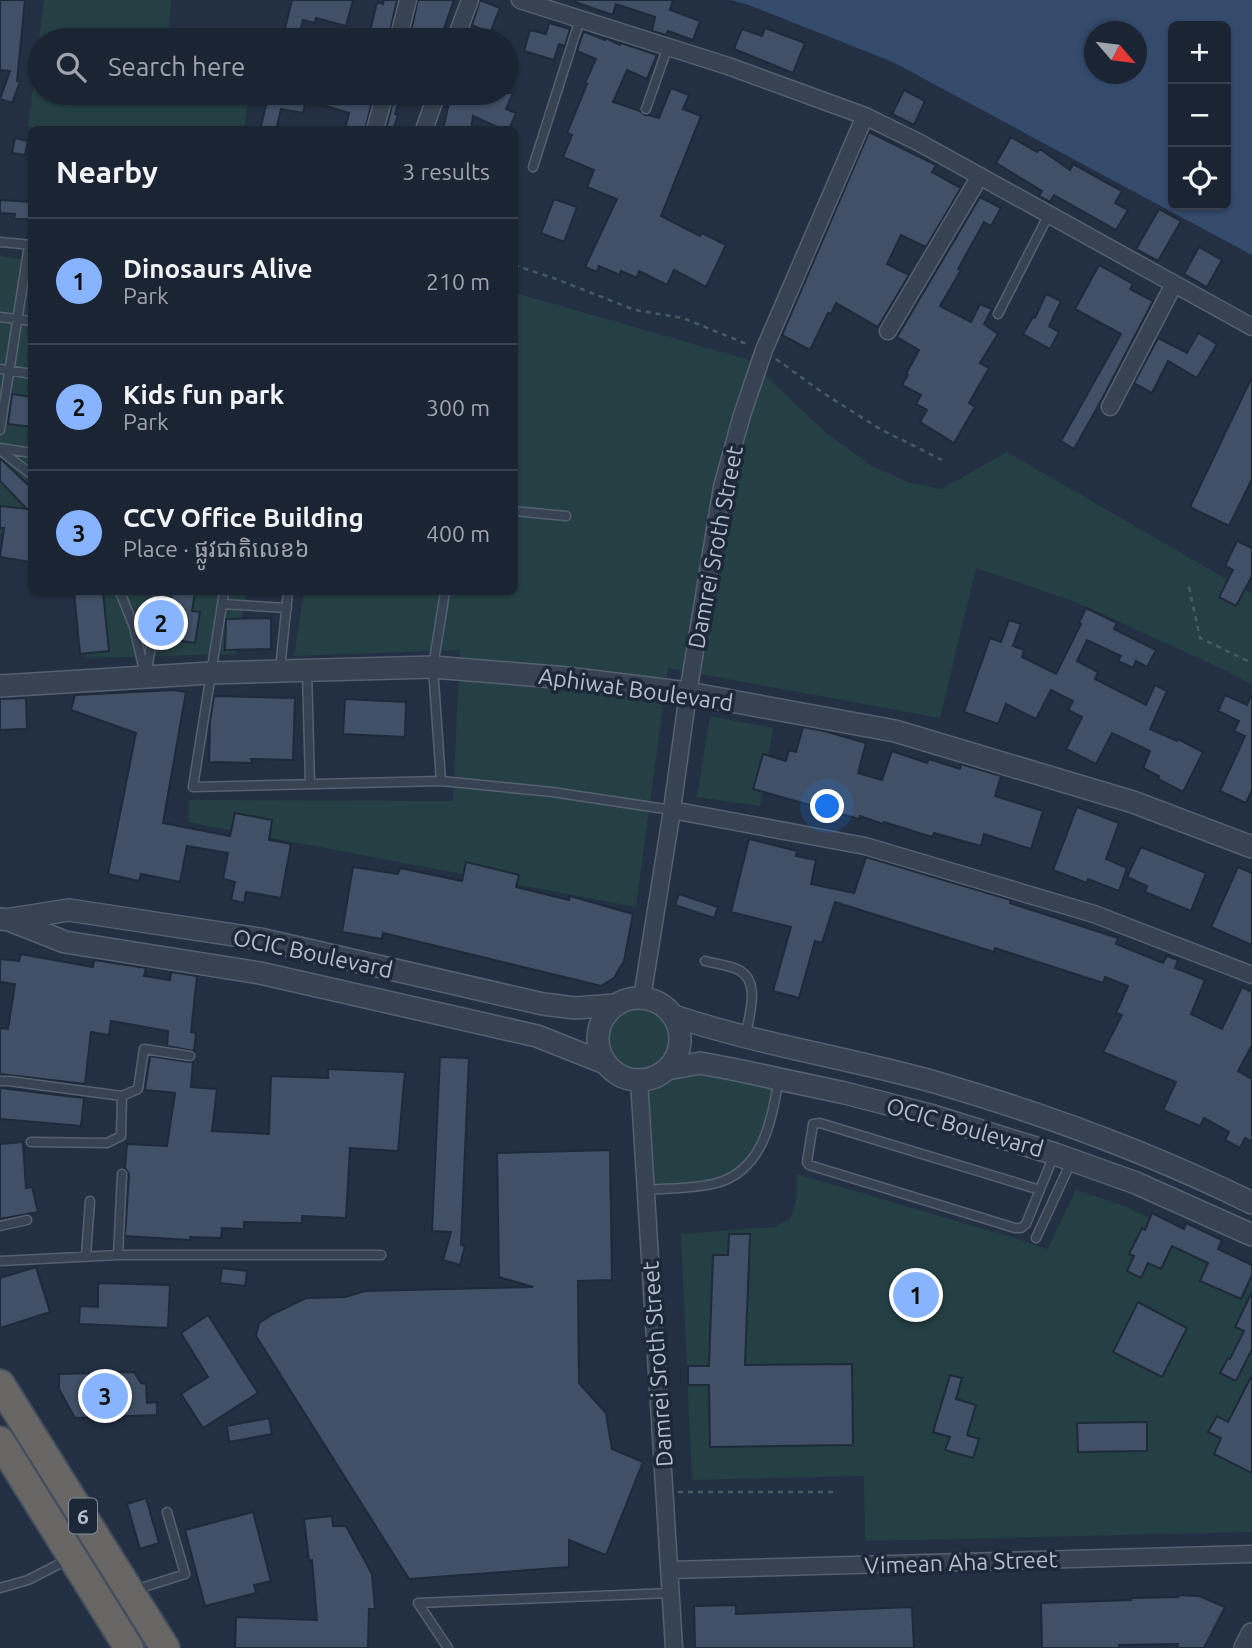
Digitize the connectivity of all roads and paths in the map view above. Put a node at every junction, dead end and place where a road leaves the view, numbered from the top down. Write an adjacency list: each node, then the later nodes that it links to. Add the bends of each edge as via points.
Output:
1 (408, 0): 5 (street)
2 (470, 0): 6 (street)
3 (520, 0): 4 (street)
4 (580, 19): 7 (street); 14 (lane)
5 (401, 28)
6 (460, 28)
7 (668, 46): 10 (lane); 11 (street)
8 (382, 105): 12 (street)
9 (433, 105): 13 (street)
10 (646, 109)
11 (865, 117): 15 (street); 28 (street, Damrei Sroth Street)
12 (376, 126)
13 (425, 126)
14 (533, 167)
15 (980, 176): 16 (street); 27 (street)
16 (1049, 214): 21 (street); 22 (lane)
17 (0, 242): 18 (lane)
18 (28, 245)
19 (28, 256): 24 (lane)
20 (518, 266): 28 (path, via 635,310 683,318)
21 (1174, 284): 26 (street); 31 (street)
22 (998, 314)
23 (0, 317): 24 (lane)
24 (17, 319): 25 (lane); 29 (lane)
25 (28, 320)
26 (1252, 327)
27 (888, 331)
28 (764, 350): 35 (path, via 880,429); 56 (street, Damrei Sroth Street, via 722,487)
29 (5, 370): 30 (lane); 32 (lane)
30 (28, 373)
31 (1110, 407)
32 (0, 430)
33 (0, 449): 34 (lane); 36 (lane)
34 (28, 452)
35 (942, 460)
36 (28, 472)
37 (518, 511): 38 (lane)
38 (566, 516)
39 (1189, 587): 49 (path, via 1200,638)
40 (121, 595): 48 (lane)
41 (159, 595): 47 (lane)
42 (224, 595): 45 (lane)
43 (288, 595): 46 (lane)
44 (445, 595): 50 (lane)
45 (222, 604): 46 (lane); 53 (lane)
46 (287, 608): 52 (lane)
47 (154, 625): 48 (lane); 54 (lane)
48 (134, 627): 54 (lane)
49 (1252, 663)
50 (433, 667): 51 (street, Aphiwat Boulevard); 56 (street, Aphiwat Boulevard); 57 (lane)
51 (307, 670): 52 (street, Aphiwat Boulevard); 58 (lane)
52 (279, 671): 53 (street, Aphiwat Boulevard)
53 (211, 673): 54 (street, Aphiwat Boulevard); 58 (lane, via 193,787)
54 (146, 677): 55 (street, Aphiwat Boulevard)
55 (0, 686)
56 (688, 693): 59 (street, Damrei Sroth Street); 60 (street, Aphiwat Boulevard, via 895,731 1133,802)
57 (441, 780): 58 (lane); 59 (lane)
58 (310, 784)
59 (672, 810): 63 (street, via 865,846 1094,914); 64 (street, Damrei Sroth Street)
60 (1252, 847)
61 (5, 919): 65 (street, OCIC Boulevard, via 69,910 260,939 543,1004 575,1008); 69 (street, OCIC Boulevard, via 65,942 260,972 537,1036)
62 (705, 961): 67 (lane, via 748,977 753,989)
63 (1252, 975)
64 (642, 998): 65 (street); 66 (street)
65 (616, 1005): 69 (street, via 604,1017 599,1032)
66 (674, 1016): 67 (street, OCIC Boulevard); 70 (street, via 680,1044)
67 (746, 1037): 81 (street, OCIC Boulevard, via 937,1083 1018,1108 1125,1147)
68 (190, 1056): 74 (lane, via 144,1049 138,1089)
69 (605, 1063): 72 (street, via 626,1078)
70 (667, 1069): 71 (street, OCIC Boulevard, via 700,1063); 72 (street)
71 (779, 1079): 76 (street, OCIC Boulevard, via 930,1115); 78 (lane, via 766,1137 739,1172 718,1183)
72 (639, 1080): 78 (street, Damrei Sroth Street)
73 (0, 1081): 74 (lane)
74 (122, 1096): 75 (lane, via 121,1136 107,1143)
75 (31, 1142)
76 (1063, 1157): 79 (lane); 84 (street, OCIC Boulevard, via 1136,1183); 85 (lane)
77 (122, 1174): 86 (lane)
78 (646, 1190): 97 (street, Damrei Sroth Street)
79 (1040, 1190): 79 (lane, via 1026,1224 1015,1228 809,1165 813,1124)
80 (90, 1201): 88 (lane)
81 (1252, 1202)
82 (27, 1220): 83 (lane)
83 (0, 1226)
84 (1252, 1235)
85 (1036, 1238)
86 (118, 1255): 87 (lane); 88 (lane)
87 (381, 1255)
88 (86, 1256): 89 (lane)
89 (0, 1261)
90 (0, 1384): 99 (highway, 6)
91 (3, 1453): 96 (highway, 6)
92 (689, 1492): 93 (path)
93 (836, 1492)
94 (167, 1512): 99 (lane, via 184,1574)
95 (1252, 1554): 97 (street, Vimean Aha Street)
96 (73, 1557): 98 (lane, via 28,1580); 102 (highway, 6)
97 (670, 1570): 100 (street, Damrei Sroth Street)
98 (0, 1588)
99 (130, 1591): 103 (highway, 6)
100 (671, 1593): 104 (lane, via 418,1603); 105 (street, Damrei Sroth Street)
101 (1252, 1633): 106 (street)
102 (129, 1648)
103 (165, 1648)
104 (448, 1648)
105 (674, 1648)
106 (1245, 1648)

